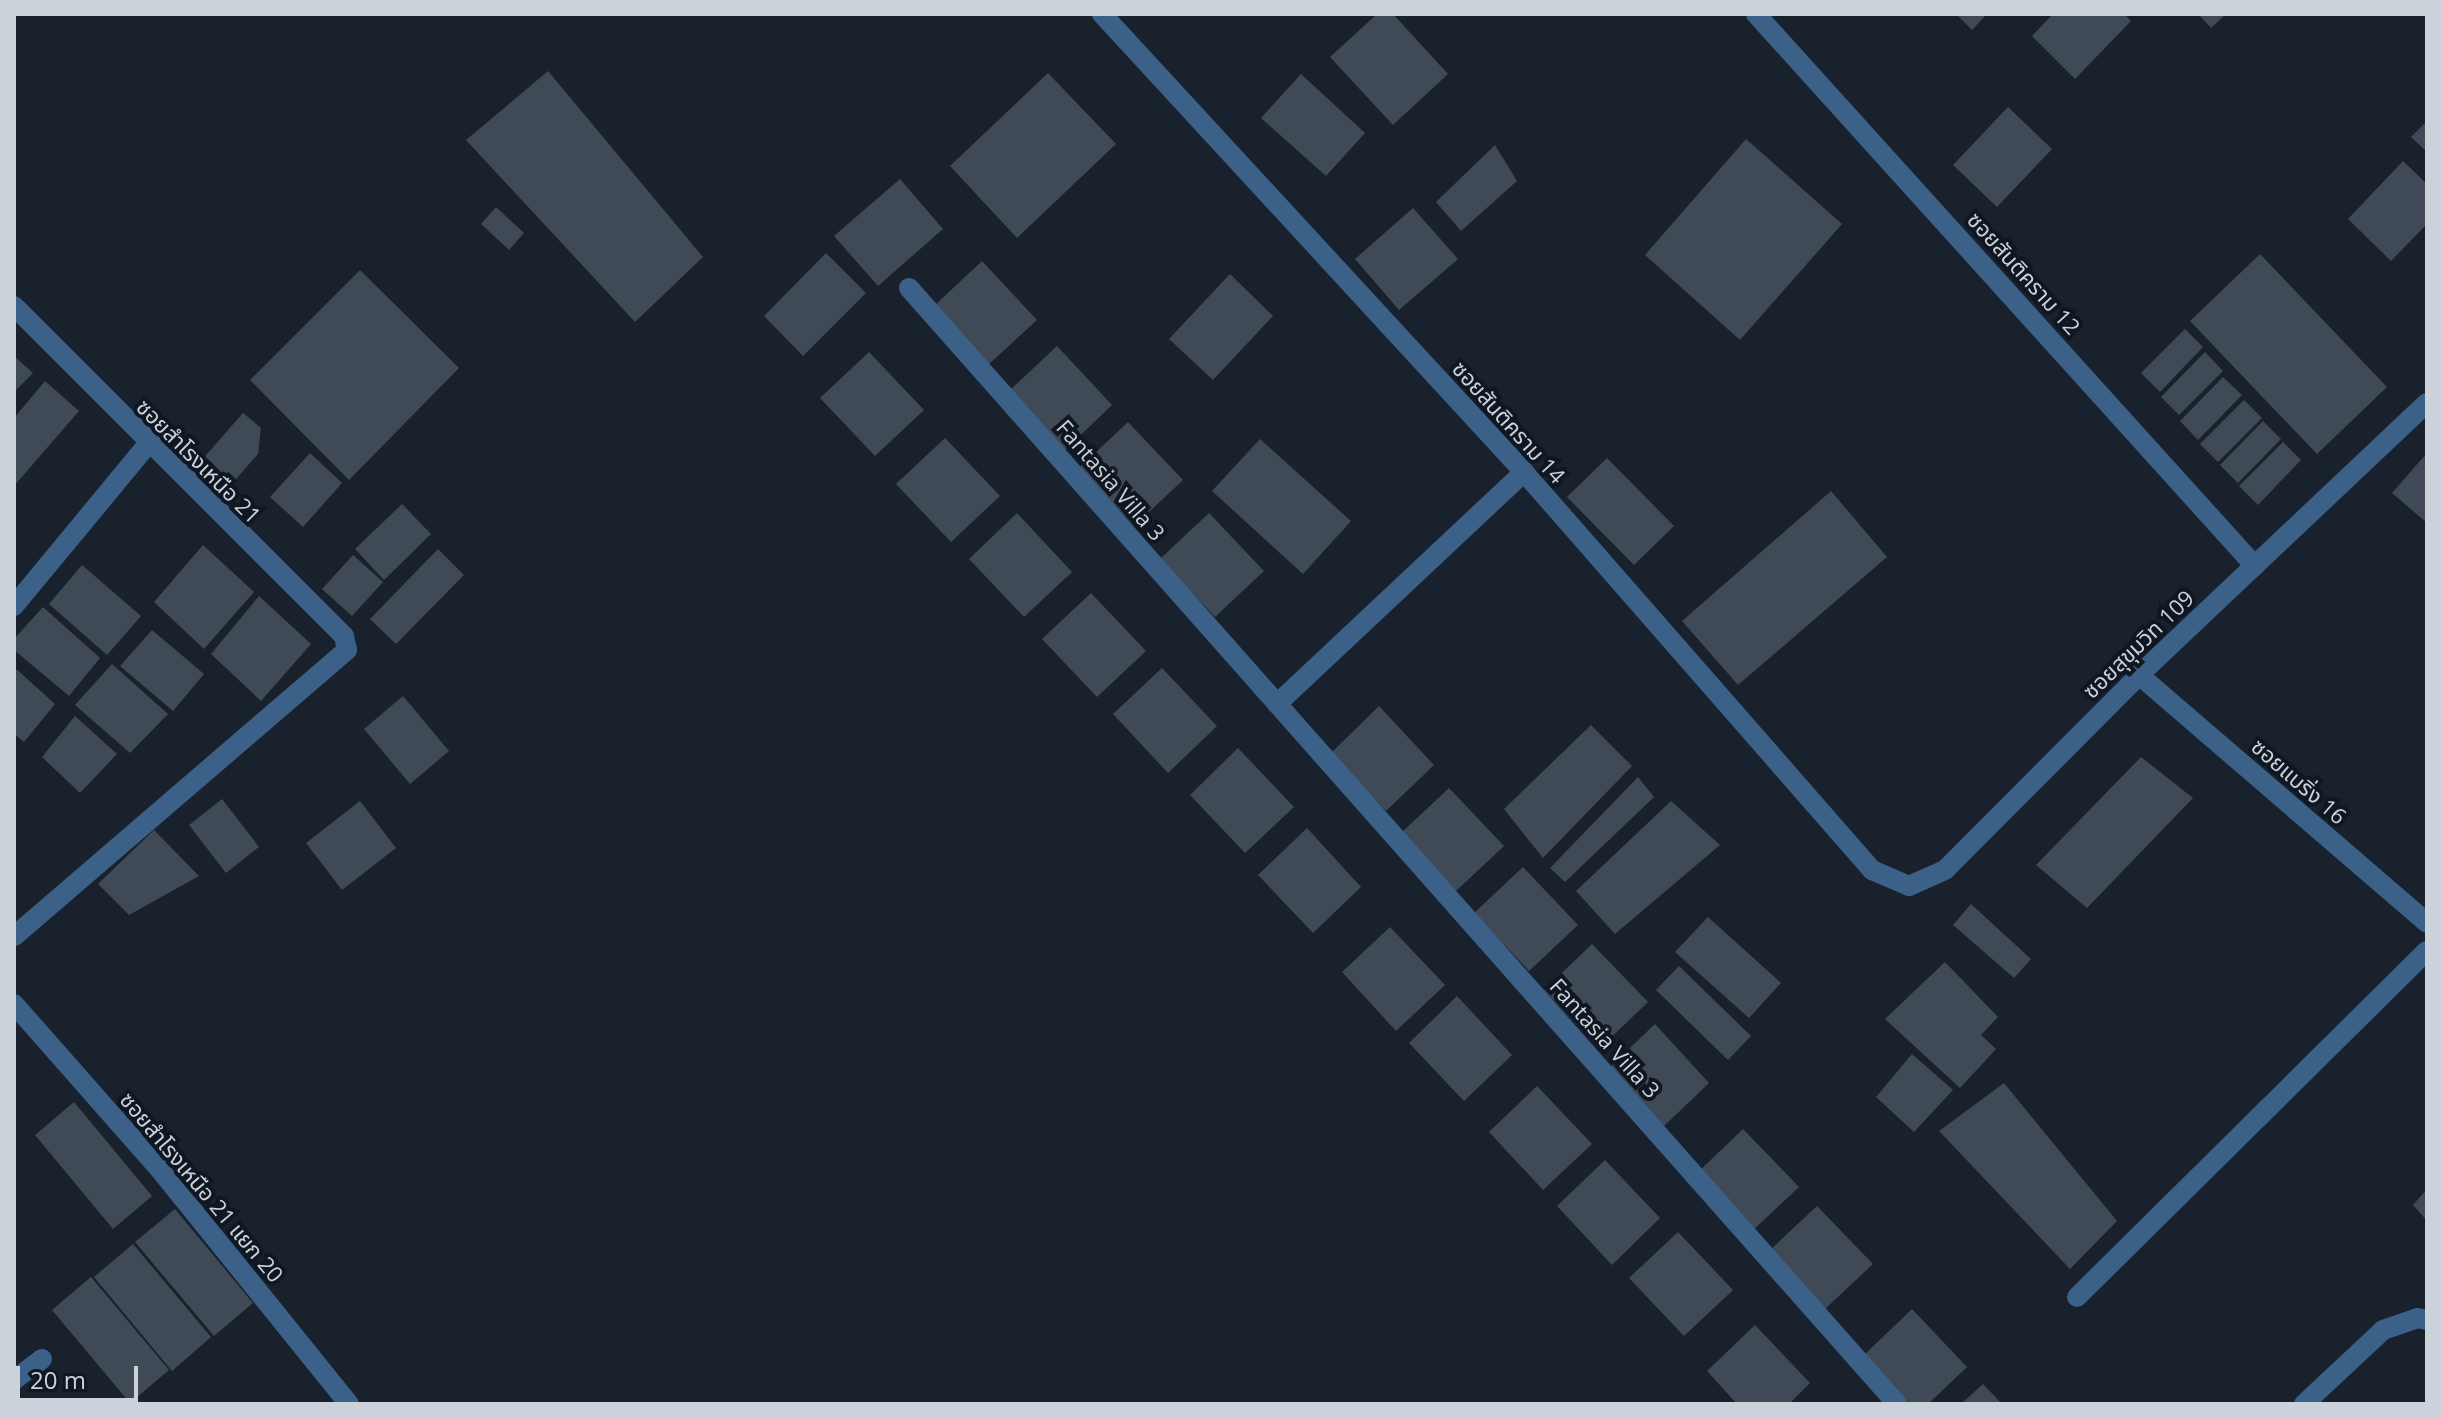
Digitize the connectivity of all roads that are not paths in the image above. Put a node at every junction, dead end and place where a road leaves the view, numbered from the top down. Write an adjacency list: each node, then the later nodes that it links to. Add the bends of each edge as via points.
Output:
1 (1102, 14): 7 (street, ซอยสันติคราม 14)
2 (1756, 14): 8 (street, ซอยสันติคราม 12)
3 (909, 288): 11 (street, Fantasia Villa 3)
4 (14, 306): 6 (street, ซอยสำโรงเหนือ 21)
5 (2427, 403): 8 (street, ซอยสุขุมวิท 109)
6 (147, 445): 9 (street); 14 (street, ซอยสำโรงเหนือ 21, via 344,636 347,650)
7 (1524, 472): 11 (street); 12 (street, ซอยสันติคราม 14)
8 (2255, 566): 10 (street, ซอยสุขุมวิท 109)
9 (14, 606)
10 (2139, 675): 12 (street, ซอยสุขุมวิท 109, via 1945,870 1909,886); 13 (street, ซอยแบริ่ง 16)
11 (1277, 704): 22 (street, Fantasia Villa 3)
12 (1872, 870)
13 (2427, 923)
14 (14, 936)
15 (2427, 951): 17 (street)
16 (14, 1004): 21 (street, ซอยสำโรงเหนือ 21 แยก 20, via 161,1171)
17 (2077, 1297)
18 (2427, 1320): 23 (street, via 2417,1318 2383,1330)
19 (42, 1359): 20 (street)
20 (14, 1380)
21 (349, 1404)
22 (1897, 1404)
23 (2304, 1404)

